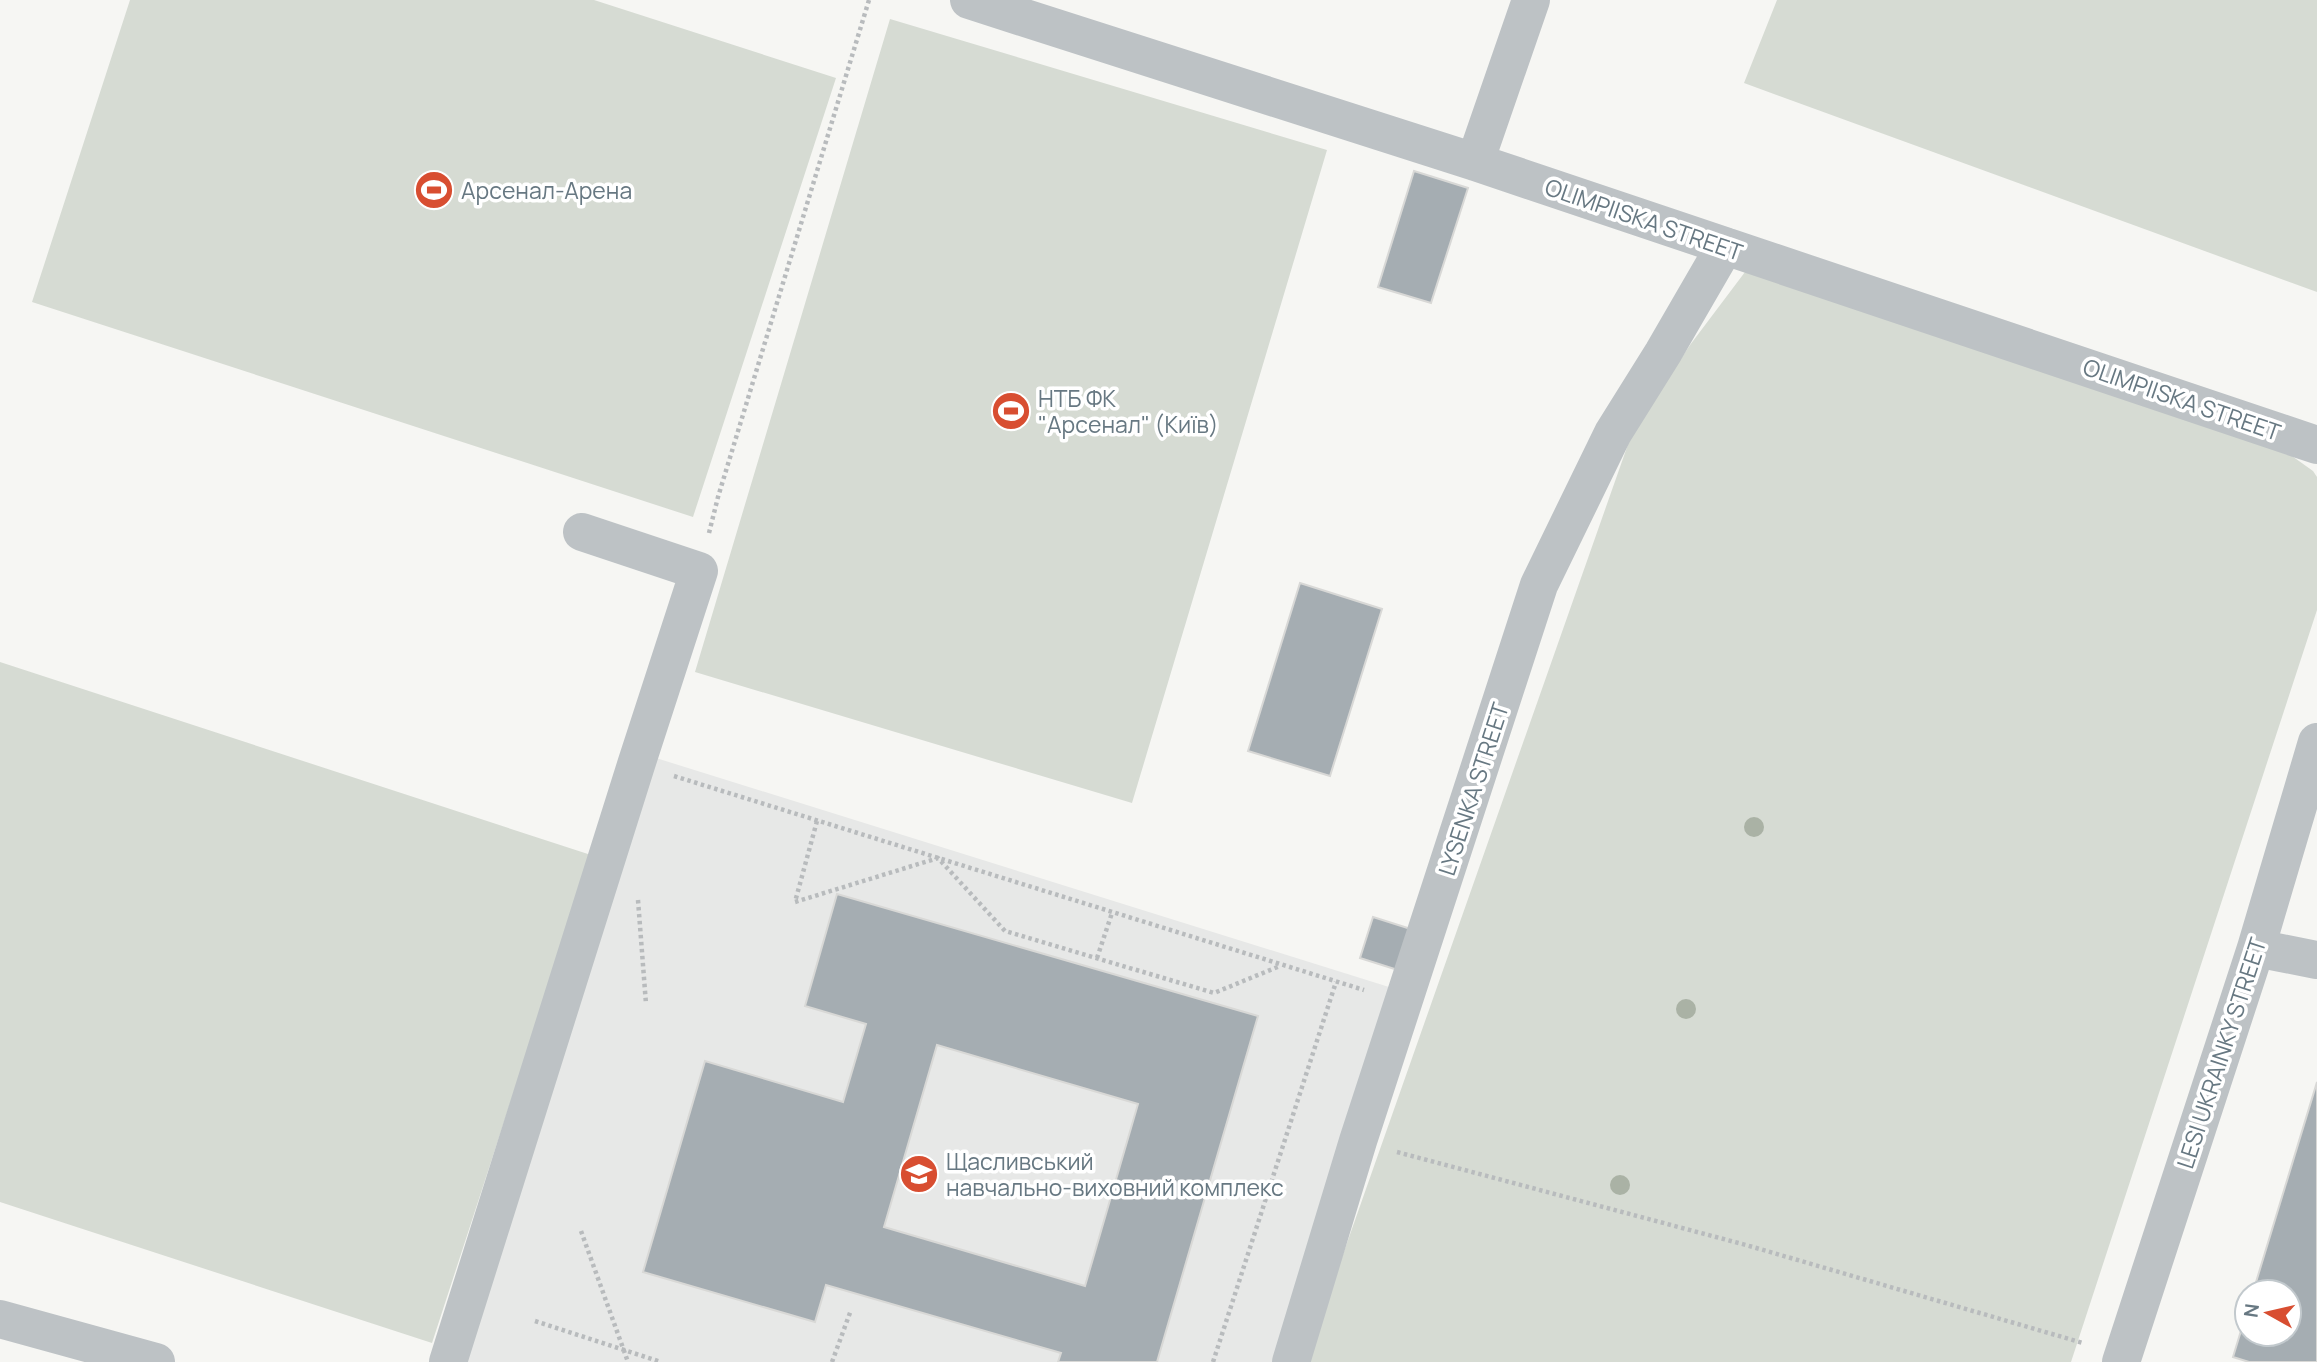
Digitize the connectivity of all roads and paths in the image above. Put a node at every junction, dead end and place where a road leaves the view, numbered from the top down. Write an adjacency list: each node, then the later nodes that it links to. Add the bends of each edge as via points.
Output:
1 (869, 0): 8 (path)
2 (970, 0): 4 (street, OLIMPIISKA STREET)
3 (1531, 0): 4 (street)
4 (1475, 162): 5 (street, OLIMPIISKA STREET)
5 (1725, 246): 6 (street, OLIMPIISKA STREET); 19 (street, LYSENKA STREET, via 1613,433 1539,585)
6 (2317, 445)
7 (582, 532): 8 (street)
8 (699, 572): 10 (street)
9 (2317, 742): 14 (street, LESI UKRAINKY STREET)
10 (636, 765): 11 (path); 28 (street)
11 (817, 821): 12 (path); 12 (path, via 795,902)
12 (938, 858): 13 (path); 15 (path, via 1004,930)
13 (1112, 912): 15 (path); 17 (path)
14 (2256, 948): 16 (street); 26 (street, LESI UKRAINKY STREET)
15 (1097, 958): 17 (path, via 1214,993)
16 (2317, 960)
17 (1282, 965): 18 (path)
18 (1336, 982): 19 (path); 32 (path)
19 (1403, 1003): 20 (street, LYSENKA STREET)
20 (1358, 1141): 26 (path, via 1746,1245); 33 (street, LYSENKA STREET)
21 (581, 1231): 25 (path)
22 (851, 1310): 31 (path)
23 (0, 1319): 27 (street)
24 (536, 1321): 25 (path)
25 (624, 1350): 29 (path); 30 (path)
26 (2106, 1354)
27 (156, 1362)
28 (448, 1362)
29 (628, 1362)
30 (661, 1362)
31 (832, 1362)
32 (1213, 1362)
33 (1291, 1362)

